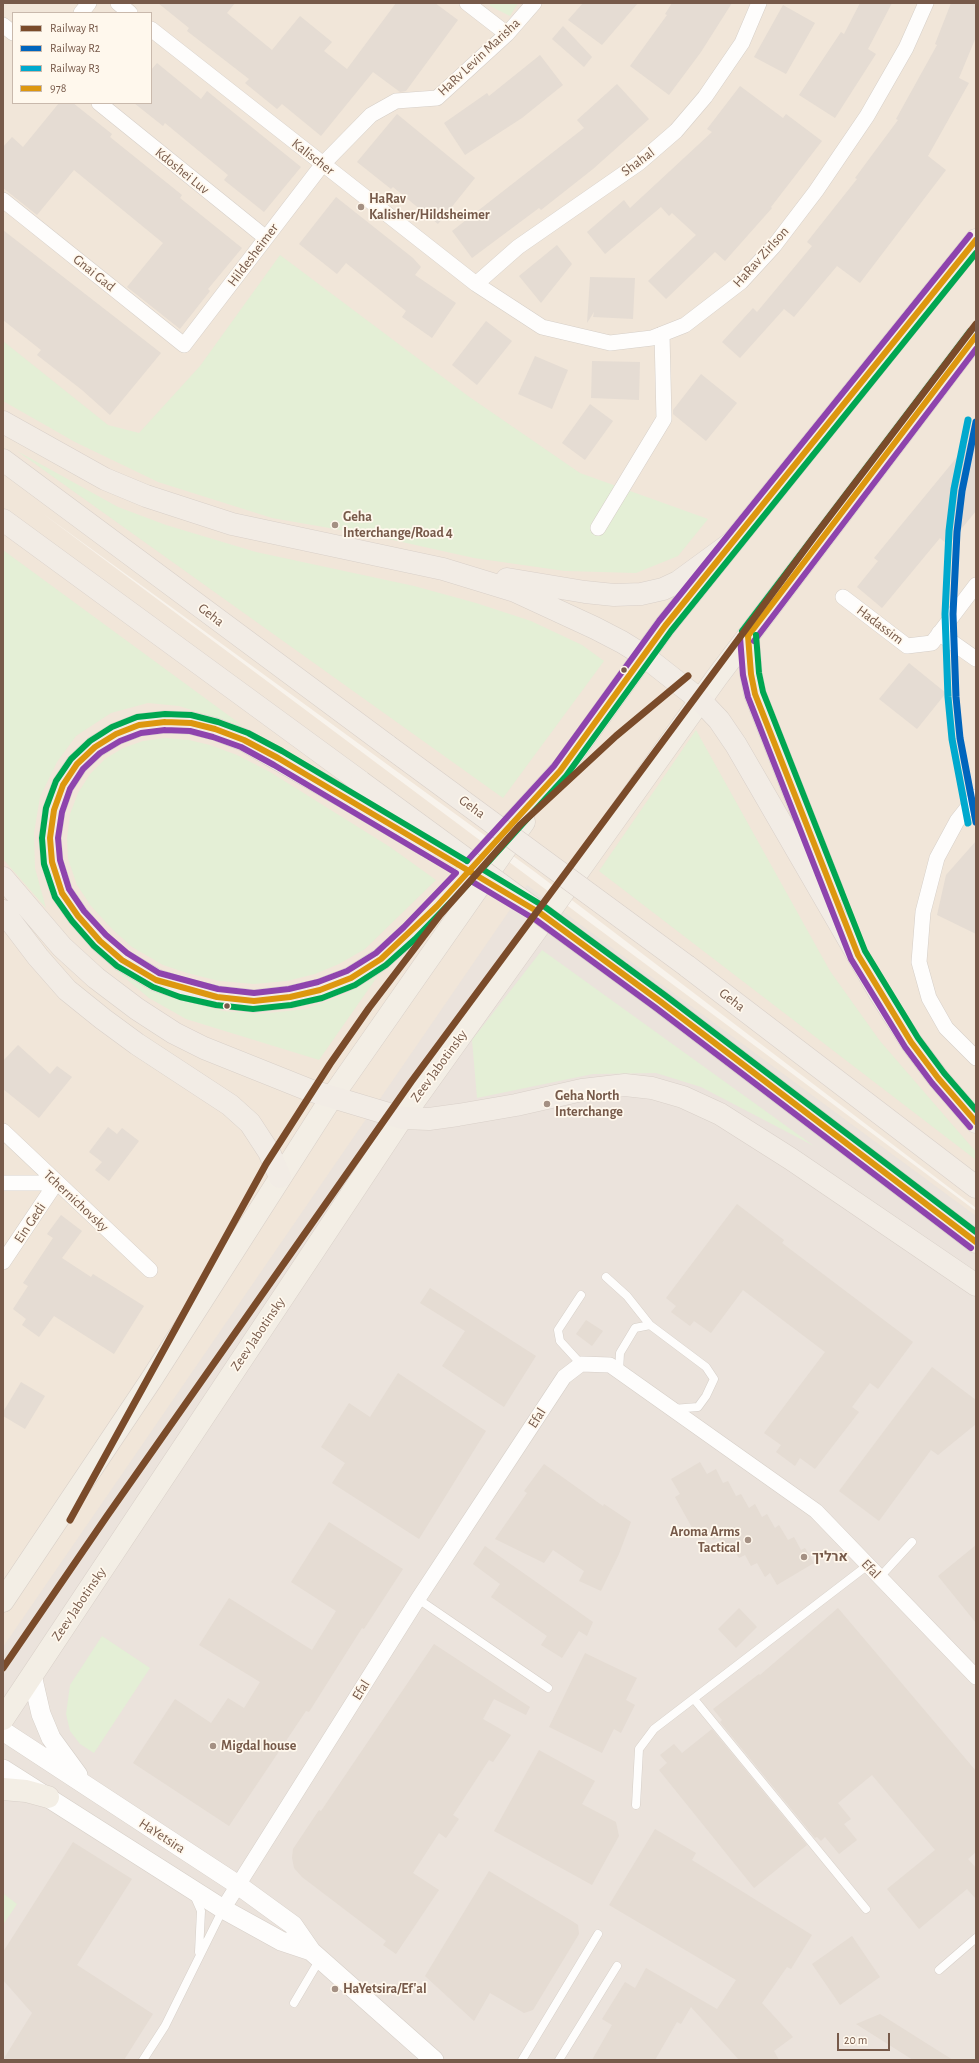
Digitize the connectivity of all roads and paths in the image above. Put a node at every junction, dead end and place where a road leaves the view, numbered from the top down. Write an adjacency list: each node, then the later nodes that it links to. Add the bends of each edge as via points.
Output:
1 (89, 3): 7 (street)
2 (118, 3): 8 (street)
3 (466, 3): 12 (street)
4 (534, 3): 12 (street, HaRv Levin Marisha)
5 (759, 3): 18 (street, Shahal, via 742,43 705,97 676,131 639,163 518,246)
6 (926, 3): 19 (street, HaRav Zirlson, via 906,48 867,116 816,191 774,246 741,282 685,325)
7 (82, 12)
8 (129, 12)
9 (3, 25): 11 (street)
10 (152, 30): 14 (street, Kalischer)
11 (12, 32)
12 (507, 34): 14 (street, HaRv Levin Marisha, via 437,98 396,102 371,114)
13 (100, 104): 16 (street, Kdoshei Luv)
14 (322, 165): 16 (street, Hildesheimer); 18 (street, Kalischer)
15 (3, 200): 21 (street, Gnai Gad)
16 (266, 238): 21 (street, Hildesheimer)
17 (976, 240): 26 (main road)
18 (476, 284): 19 (street, HaRav Zirlson, via 542,327 610,343 652,338)
19 (662, 334): 25 (street, via 664,419)
20 (976, 336): 31 (main road, Zeev Jabotinsky)
21 (184, 345)
22 (3, 422): 27 (highway, via 105,479 199,514 271,533)
23 (3, 460): 49 (highway, Geha, bridge, via 687,966)
24 (3, 520): 39 (highway, bridge)
25 (598, 528)
26 (730, 544): 27 (highway, via 678,582 663,589 641,594 585,592); 32 (main road)
27 (443, 569): 32 (highway, via 515,591 559,610)
28 (976, 585): 30 (street, Hadassim)
29 (843, 597): 30 (street, Hadassim, via 907,646 932,643)
30 (939, 633): 33 (street)
31 (748, 636): 34 (main road, Zeev Jabotinsky); 40 (highway, via 750,674 755,694)
32 (643, 655): 34 (highway); 35 (main road)
33 (976, 659)
34 (700, 700): 40 (highway, via 719,720 736,745); 43 (main road, Zeev Jabotinsky)
35 (560, 771): 39 (highway, bridge, via 437,906 381,959 351,978 320,990 290,997 254,1001 217,997 156,980 122,960 78,916 62,893 52,862 50,838 54,810 63,786 77,764 95,746 139,725 191,723 244,740 346,798); 42 (main road)
36 (976, 797): 41 (street, via 957,821 937,858 923,912 919,962 929,998 946,1028)
37 (3, 878): 42 (highway, via 62,946 96,978 137,1009 174,1033 204,1048)
38 (3, 911): 46 (highway, via 67,990 137,1044 230,1105 250,1123 269,1152)
39 (540, 913): 50 (highway, bridge)
40 (858, 955): 44 (highway, via 911,1042)
41 (976, 1058)
42 (332, 1097): 43 (highway); 46 (main road)
43 (402, 1118): 54 (highway, via 429,1119 458,1115 609,1086 652,1088 720,1114 892,1226); 65 (main road, Zeev Jabotinsky)
44 (976, 1122)
45 (3, 1131): 48 (street, Tchernichovsky)
46 (280, 1177): 64 (main road, via 151,1380)
47 (3, 1183): 48 (street)
48 (56, 1183): 51 (street, Ein Gedi); 52 (street, Tchernichovsky)
49 (976, 1187)
50 (976, 1242)
51 (3, 1262)
52 (150, 1270)
53 (606, 1277): 56 (lane, via 627,1296)
54 (976, 1285)
55 (581, 1295): 57 (lane, via 558,1330 560,1341)
56 (650, 1325): 58 (lane, via 634,1328 620,1353); 59 (lane, via 706,1366 714,1379 698,1407)
57 (581, 1364): 58 (street, Efal, via 610,1365); 63 (street, Efal, via 564,1377)
58 (619, 1371): 59 (street, Efal)
59 (672, 1409): 61 (street, Efal, via 816,1511)
60 (912, 1542): 62 (lane)
61 (868, 1565): 62 (street, Efal); 68 (lane)
62 (880, 1577): 66 (street, Efal)
63 (418, 1598): 67 (lane); 77 (street, Efal)
64 (3, 1601)
65 (32, 1675): 69 (main road, Zeev Jabotinsky); 72 (street, via 41,1714 51,1738)
66 (976, 1677)
67 (548, 1688)
68 (694, 1699): 75 (lane, via 654,1729 639,1749); 79 (lane)
69 (3, 1719)
70 (3, 1732): 72 (street, HaYetsira)
71 (3, 1769): 74 (street, HaYetsira)
72 (87, 1787): 77 (street, HaYetsira)
73 (3, 1789): 74 (main road)
74 (48, 1797): 76 (street, HaYetsira)
75 (636, 1805)
76 (184, 1884): 78 (street, HaYetsira); 83 (lane, via 194,1895 201,1911)
77 (238, 1885): 78 (street, Efal); 82 (street, HaYetsira, via 293,1925)
78 (223, 1909): 82 (street, HaYetsira, via 281,1941); 83 (lane)
79 (866, 1909)
80 (598, 1934): 89 (lane)
81 (976, 1938): 85 (lane)
82 (315, 1955): 86 (lane); 88 (street, HaYetsira)
83 (198, 1958): 87 (lane, via 165,2026)
84 (617, 1966): 90 (lane)
85 (939, 1970)
86 (294, 2003)
87 (143, 2060)
88 (434, 2060)
89 (522, 2060)
90 (559, 2060)

